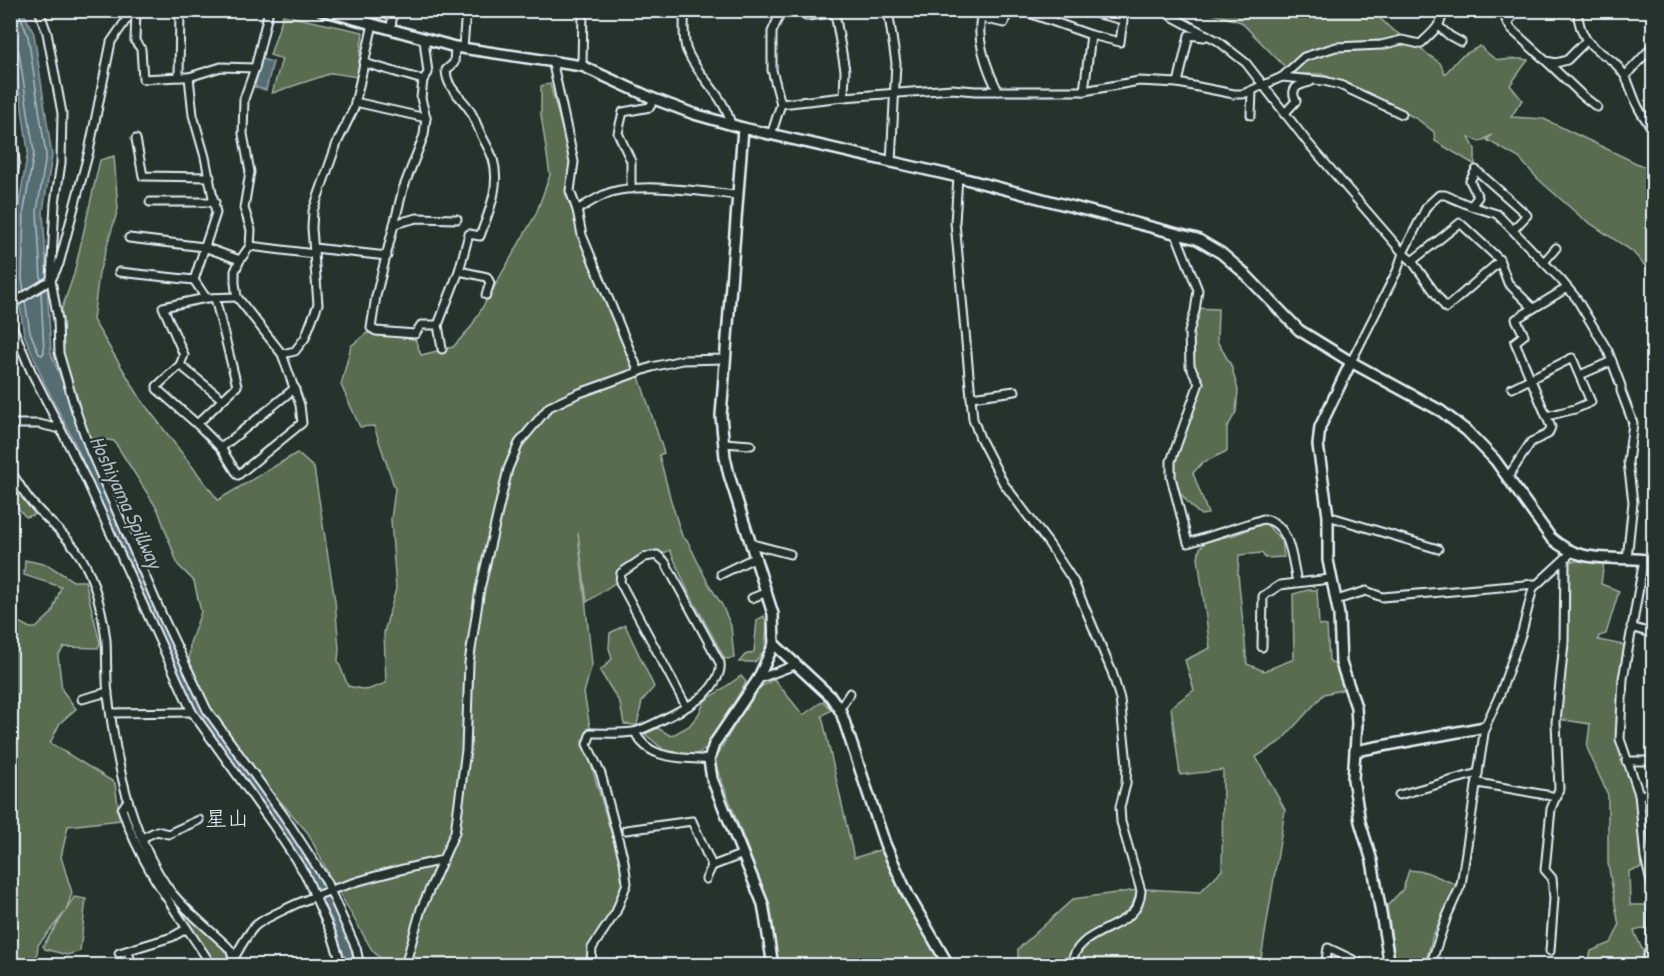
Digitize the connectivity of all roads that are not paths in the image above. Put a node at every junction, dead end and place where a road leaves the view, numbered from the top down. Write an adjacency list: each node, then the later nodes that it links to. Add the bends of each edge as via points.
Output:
1 (39, 10): 95 (street, via 62,112)
2 (134, 10): 40 (street, via 135,42 141,49 143,79); 95 (street, via 111,42 89,151 59,264)
3 (180, 10): 40 (street)
4 (269, 10): 39 (street)
5 (322, 10): 23 (street)
6 (355, 10): 23 (street)
7 (393, 10): 27 (street)
8 (466, 10): 34 (street)
9 (584, 10): 38 (street)
10 (684, 10): 62 (street, via 686,51 719,97)
11 (888, 10): 52 (street, via 896,63)
12 (1008, 10): 22 (street, via 1004,23)
13 (1098, 10): 28 (street, via 1098,14 1123,20 1120,42)
14 (1167, 10): 29 (street)
15 (1443, 10): 26 (street)
16 (1501, 10): 24 (street)
17 (1520, 10): 24 (street)
18 (1576, 10): 31 (street)
19 (1024, 11): 28 (street)
20 (780, 12): 21 (street, via 807,16); 56 (street, via 772,32 772,70)
21 (838, 12): 53 (street)
22 (982, 14): 49 (street, via 985,58)
23 (363, 22): 25 (street)
24 (1507, 22): 36 (street)
25 (373, 24): 27 (street); 37 (street)
26 (1438, 26): 32 (street); 43 (street, via 1420,44 1402,40 1336,47 1304,57)
27 (391, 29): 30 (street)
28 (1090, 35): 50 (street)
29 (1207, 35): 47 (street, via 1189,35); 48 (street, via 1246,63)
30 (424, 40): 34 (street); 44 (street, via 428,73)
31 (1586, 41): 36 (street, via 1567,60); 41 (street)
32 (1461, 42)
33 (1653, 45): 41 (street)
34 (459, 47): 35 (street); 93 (street, via 454,63 446,70 446,79 468,108 489,148 495,186 480,236 469,234)
35 (552, 60): 38 (street); 77 (street, via 574,162 570,190)
36 (1546, 61): 57 (street)
37 (364, 63): 44 (street); 55 (street)
38 (582, 66): 54 (street)
39 (255, 69): 42 (street, via 221,67); 83 (street, via 244,99 243,134 250,172 244,208 251,230)
40 (179, 76): 42 (street)
41 (1625, 76): 64 (street, via 1639,110)
42 (189, 77): 69 (street, via 193,115)
43 (1282, 77): 45 (street); 48 (street)
44 (423, 80): 61 (street, via 421,98)
45 (1316, 80): 58 (street, via 1293,90 1296,100); 59 (street, via 1340,85)
46 (10, 81): 67 (street)
47 (1178, 83): 50 (street, via 1139,81); 51 (street, via 1234,94)
48 (1263, 86): 51 (street); 58 (street)
49 (998, 91): 50 (street); 52 (street)
50 (1084, 91)
51 (1252, 91): 60 (street)
52 (895, 93): 53 (street); 68 (street)
53 (844, 97): 56 (street)
54 (654, 99): 62 (street); 71 (street, via 650,107 623,112 618,133 631,161)
55 (355, 102): 61 (street); 86 (street, via 313,211)
56 (781, 104): 65 (street)
57 (1597, 107)
58 (1284, 114): 87 (street)
59 (1402, 114)
60 (1251, 115)
61 (426, 118): 79 (street)
62 (731, 125): 63 (street)
63 (742, 128): 65 (street); 72 (street)
64 (1653, 130)
65 (771, 135): 68 (street)
66 (136, 139): 69 (street, via 143,177)
67 (13, 161): 73 (street)
68 (891, 162): 70 (street)
69 (210, 177): 75 (street)
70 (958, 177): 81 (street); 118 (street, via 955,222)
71 (631, 189): 72 (street, via 679,188); 77 (street, via 607,194)
72 (737, 195): 108 (street)
73 (10, 200)
74 (150, 202): 75 (street)
75 (215, 202): 84 (street, via 216,213)
76 (1471, 206): 80 (street, via 1497,214); 80 (street, via 1478,196 1470,181 1476,170 1527,215); 87 (street, via 1445,195 1434,198)
77 (577, 210): 112 (street, via 582,235)
78 (458, 219): 79 (street, via 417,218)
79 (394, 224): 88 (street)
80 (1513, 230): 92 (street)
81 (1176, 234): 110 (street, via 1197,239 1221,253 1299,330); 140 (street, via 1198,290 1189,332 1190,366 1199,383 1171,461 1171,477 1188,543 1270,520 1285,533)
82 (129, 238): 84 (street)
83 (249, 246): 86 (street); 89 (street)
84 (204, 247): 89 (street); 96 (street)
85 (1556, 248): 92 (street)
86 (314, 251): 88 (street); 107 (street, via 318,304 306,338 296,351)
87 (1403, 253): 90 (street); 110 (street, via 1398,271)
88 (387, 256): 105 (street, via 371,328 376,332 415,334 421,325)
89 (240, 260): 99 (street, via 235,271)
90 (1412, 261): 91 (street, via 1460,223); 91 (street, via 1446,308)
91 (1499, 262): 103 (street, via 1508,283)
92 (1544, 262): 97 (street)
93 (459, 271): 98 (street, via 487,277 490,284); 105 (street)
94 (119, 272): 96 (street)
95 (51, 280): 102 (street); 178 (street, via 59,353 76,411 162,615 207,710 284,816)
96 (194, 280): 100 (street)
97 (1567, 288): 103 (street); 109 (street)
98 (486, 295)
99 (237, 297): 101 (street); 107 (street)
100 (206, 298): 101 (street); 111 (street, via 163,307 184,352)
101 (215, 298): 119 (street, via 237,386)
102 (10, 305)
103 (1533, 308): 114 (street, via 1516,319 1524,335 1515,342)
104 (10, 321): 123 (street)
105 (438, 325): 106 (street)
106 (442, 349)
107 (282, 354): 115 (street)
108 (725, 359): 112 (street, via 682,360); 124 (street, via 721,416)
109 (1612, 361): 113 (street); 135 (street, via 1633,423 1628,462 1633,502)
110 (1351, 362): 128 (street, via 1441,411 1481,444); 129 (street, via 1320,427 1318,445)
111 (180, 365): 119 (street); 122 (street, via 157,386)
112 (639, 372): 175 (street, via 549,407 519,443 508,469 480,589 469,663 466,750 455,832)
113 (1580, 375): 114 (street, via 1572,358); 120 (street, via 1591,402)
114 (1530, 380): 116 (street); 120 (street)
115 (295, 388): 126 (street); 126 (street, via 302,423 238,475)
116 (1512, 388)
117 (1015, 391): 118 (street)
118 (971, 397): 193 (street, via 973,420 1004,483 1074,582 1120,699 1128,764 1120,807 1141,891 1140,901 1131,916 1087,939 1076,951)
119 (222, 399): 122 (street)
120 (1547, 416): 128 (street, via 1551,427 1548,434 1531,442)
121 (10, 424): 123 (street)
122 (197, 424): 126 (street)
123 (60, 426): 156 (street)
124 (724, 443): 125 (street); 130 (street, via 729,475)
125 (751, 445)
126 (221, 448)
127 (10, 470): 151 (street, via 24,493 66,535 86,565 105,639)
128 (1508, 477): 132 (street, via 1551,538)
129 (1328, 516): 131 (street); 139 (street)
130 (752, 544): 133 (street); 134 (street)
131 (1438, 549)
132 (1572, 552): 135 (street, via 1593,558); 137 (street)
133 (790, 554)
134 (756, 557): 138 (street); 142 (street)
135 (1627, 559): 136 (street)
136 (1649, 560): 145 (street)
137 (1564, 561): 141 (street); 169 (street, via 1564,643 1556,722)
138 (721, 574)
139 (1330, 579): 140 (street); 144 (street)
140 (1297, 582): 148 (street, via 1280,585 1263,596)
141 (1535, 584): 144 (street, via 1382,597 1366,591); 158 (street, via 1522,632)
142 (767, 592): 143 (street); 147 (street, via 775,621)
143 (752, 598)
144 (1336, 600): 160 (street, via 1341,663 1356,707)
145 (1631, 627): 146 (street); 162 (street, via 1620,724)
146 (1653, 634)
147 (774, 644): 149 (street); 150 (street)
148 (1262, 647)
149 (795, 665): 150 (street); 155 (street, via 831,697)
150 (758, 680): 161 (street, via 714,744)
151 (108, 692): 153 (street); 157 (street)
152 (850, 693): 155 (street)
153 (82, 699)
154 (686, 706): 154 (street, via 620,582 621,573 645,557 657,555 665,562 720,663 716,680 700,699); 159 (street)
155 (839, 710): 192 (street, via 885,844 908,895)
156 (192, 712): 157 (street); 179 (street, via 292,852)
157 (111, 713): 170 (street)
158 (1485, 727): 160 (street); 164 (street)
159 (635, 732): 161 (street, via 654,753); 190 (street, via 591,734 587,744 601,774 627,883 616,912 591,948)
160 (1355, 751): 196 (street, via 1353,779 1360,822 1372,861)
161 (709, 760): 174 (street, via 712,779)
162 (1626, 761): 163 (street); 166 (street)
163 (1653, 761)
164 (1478, 773): 165 (street); 167 (street)
165 (1478, 783): 169 (street); 197 (street, via 1461,885)
166 (1639, 794): 168 (street); 198 (street, via 1645,858 1653,890 1651,944)
167 (1399, 795)
168 (1653, 795)
169 (1557, 797): 182 (street, via 1551,809 1545,870 1552,878 1554,898)
170 (129, 800): 173 (street); 180 (street, via 122,809 128,826 158,886)
171 (199, 820): 173 (street, via 168,834 158,831)
172 (626, 830): 176 (street, via 692,821)
173 (142, 837): 184 (street, via 166,886 227,946)
174 (743, 854): 176 (street); 191 (street, via 763,904)
175 (443, 860): 178 (street); 189 (street, via 421,909)
176 (712, 866): 177 (street)
177 (706, 879)
178 (331, 890): 179 (street); 188 (street)
179 (314, 896): 184 (street, via 260,922); 187 (street)
180 (186, 929): 181 (street); 186 (street)
181 (128, 951): 183 (street); 185 (street)
182 (1550, 951)
183 (119, 953)
184 (235, 962)
185 (132, 966)
186 (212, 966)
187 (342, 966)
188 (360, 966)
189 (405, 966)
190 (591, 966)
191 (773, 966)
192 (949, 966)
193 (1071, 966)
194 (1325, 966): 195 (street, via 1328,948)
195 (1366, 966)
196 (1390, 966)
197 (1430, 966)
198 (1645, 966)

